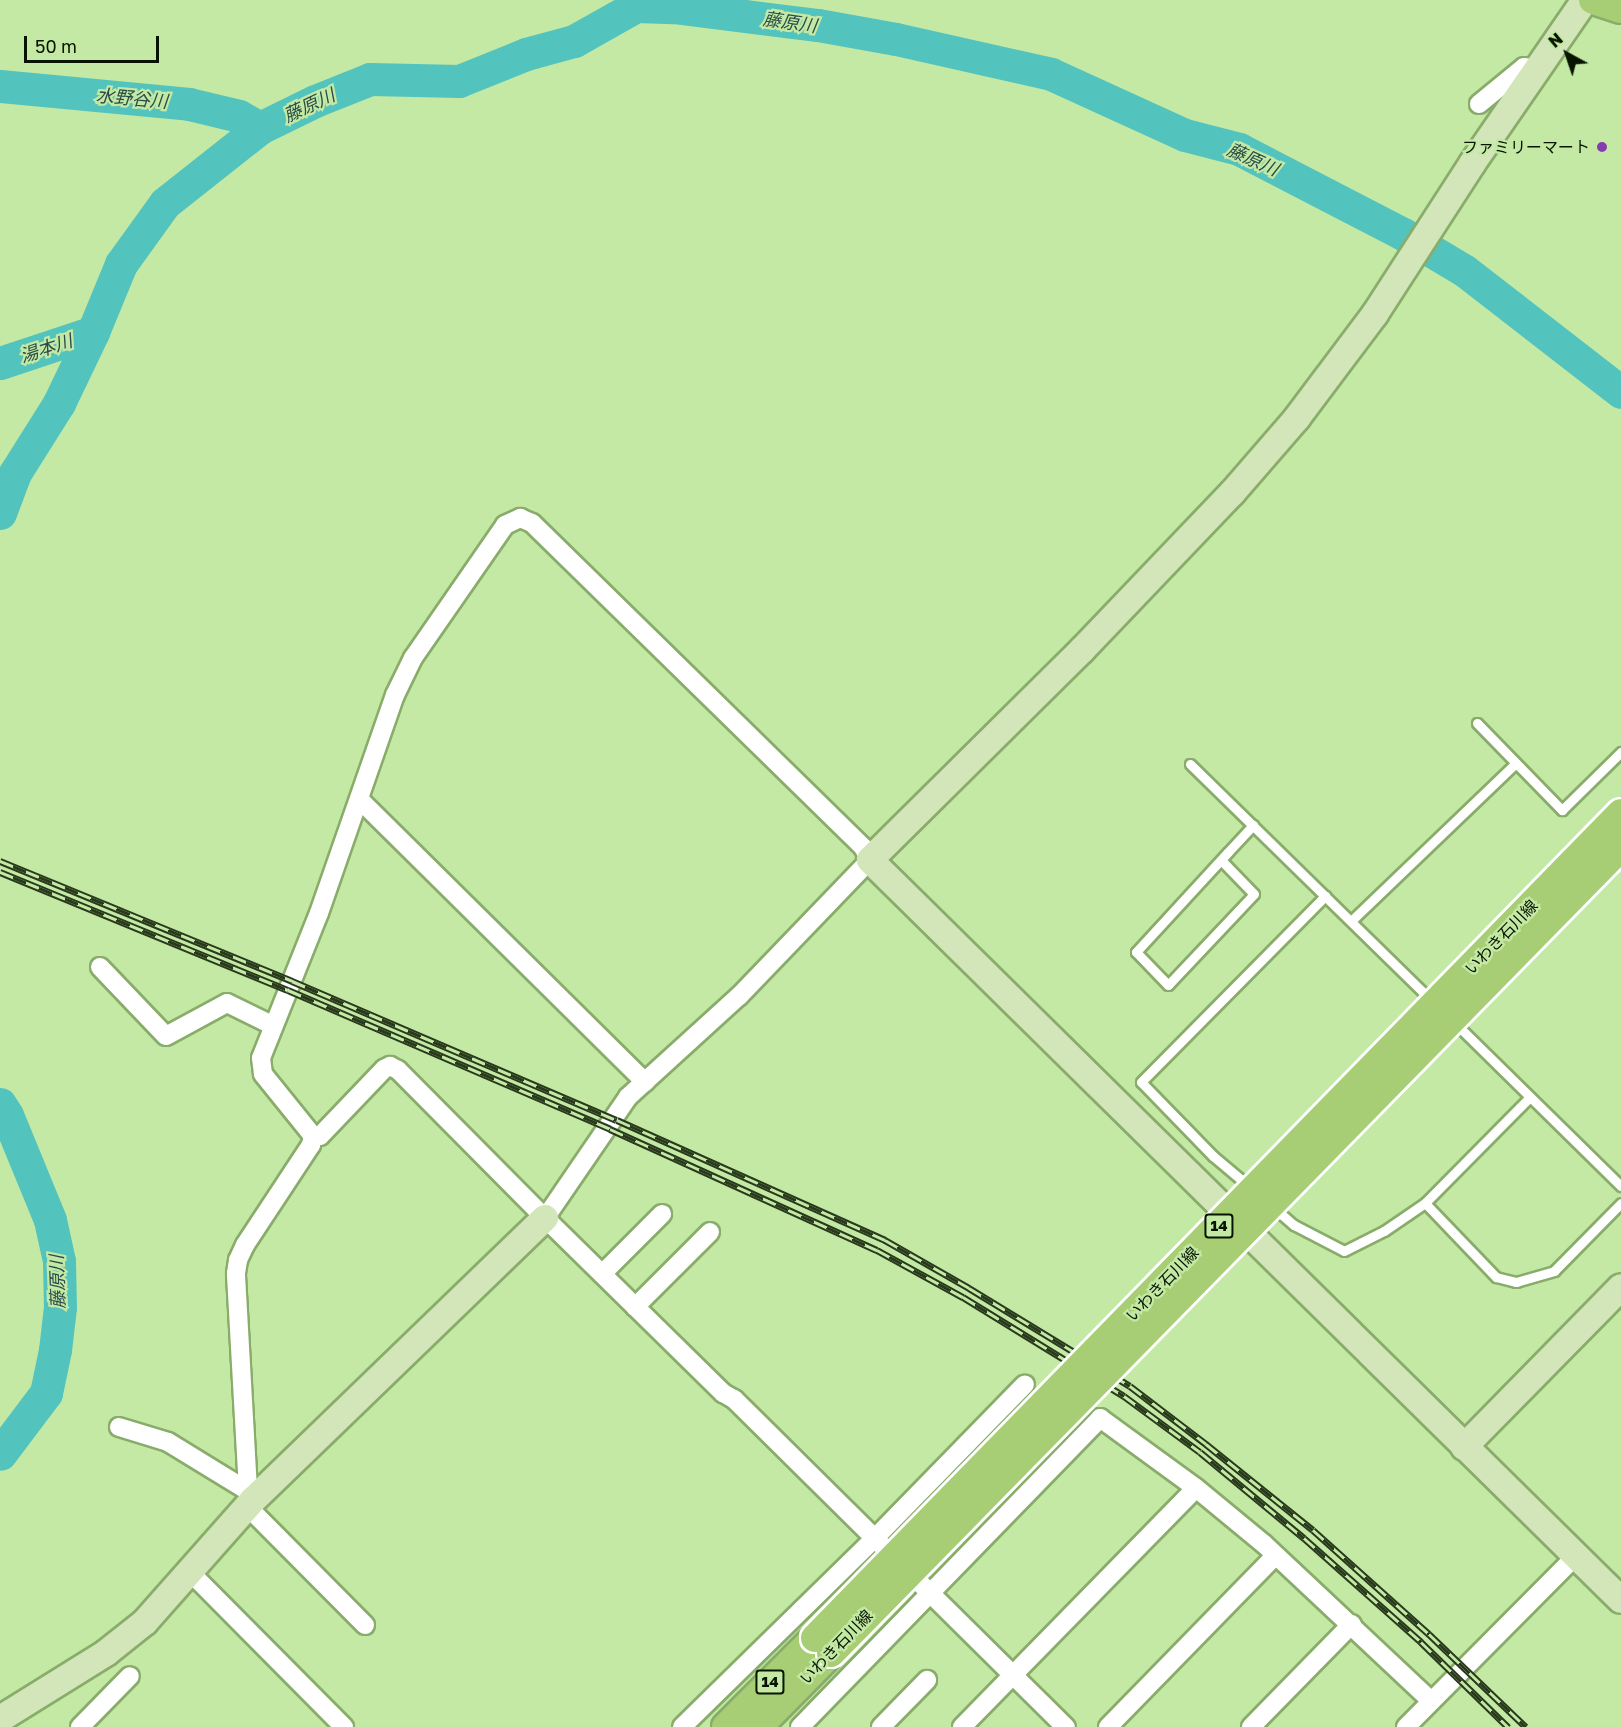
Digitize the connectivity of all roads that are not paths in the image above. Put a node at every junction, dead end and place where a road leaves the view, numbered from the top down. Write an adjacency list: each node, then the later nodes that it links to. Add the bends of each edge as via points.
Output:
1 (1585, 0): 4 (street)
2 (1593, 0): 3 (main road)
3 (1621, 9)
4 (1539, 69): 5 (street, via 1524,67); 14 (street, via 1374,314 1297,418 1232,493 1082,650)
5 (1479, 104)
6 (1477, 723): 8 (lane)
7 (1621, 752): 8 (lane, via 1562,810)
8 (1516, 763): 17 (lane)
9 (1190, 764): 12 (lane)
10 (360, 800): 14 (street, via 395,695 413,658 505,525 519,518 532,523 863,847); 19 (street); 20 (street)
11 (1621, 813): 45 (main road, いわき石川線 / 14, bridge)
12 (1253, 825): 15 (lane); 16 (lane)
13 (1621, 847): 45 (main road, いわき石川線 / 14, bridge)
14 (870, 860): 20 (street, via 739,996); 34 (street)
15 (1221, 860): 15 (lane, via 1136,952 1168,985 1254,894)
16 (1325, 896): 17 (lane); 24 (lane, via 1141,1082 1213,1156 1294,1225 1344,1251 1384,1232)
17 (1351, 921): 21 (lane)
18 (100, 967): 19 (street, via 166,1036 227,1003)
19 (274, 1026): 22 (street, via 261,1059 263,1074)
20 (645, 1082): 27 (street, via 628,1097 600,1135)
21 (1530, 1097): 23 (lane); 24 (lane)
22 (313, 1137): 27 (street, via 320,1136 390,1066); 36 (street, via 238,1260)
23 (1621, 1186)
24 (1425, 1203): 25 (lane, via 1496,1276 1516,1282 1554,1271)
25 (1621, 1203)
26 (662, 1214): 29 (street)
27 (545, 1218): 29 (street); 36 (street, via 253,1500)
28 (710, 1232): 31 (street)
29 (602, 1274): 31 (street)
30 (1621, 1287): 34 (street)
31 (635, 1307): 37 (street)
32 (1025, 1384): 37 (street)
33 (119, 1427): 36 (street, via 168,1442)
34 (1464, 1447): 39 (street)
35 (1196, 1488): 38 (street); 41 (street, via 1100,1418); 46 (street)
36 (248, 1499): 40 (street); 44 (street)
37 (874, 1539): 41 (street); 53 (street)
38 (1275, 1556): 43 (street); 60 (street)
39 (1576, 1556): 42 (street); 49 (street)
40 (189, 1571): 50 (street, via 145,1622 106,1653); 52 (street)
41 (929, 1593): 46 (street); 56 (street)
42 (1621, 1600)
43 (1352, 1624): 49 (street); 61 (street)
44 (365, 1625)
45 (823, 1645): 54 (main road, いわき石川線 / 14); 55 (main road, いわき石川線 / 14)
46 (1013, 1675): 58 (street); 59 (street)
47 (130, 1676): 51 (street)
48 (927, 1680): 57 (street)
49 (1431, 1701): 62 (street)
50 (0, 1719)
51 (80, 1727)
52 (344, 1727)
53 (682, 1727)
54 (726, 1727)
55 (758, 1727)
56 (800, 1727)
57 (882, 1727)
58 (962, 1727)
59 (1066, 1727)
60 (1108, 1727)
61 (1251, 1727)
62 (1406, 1727)

